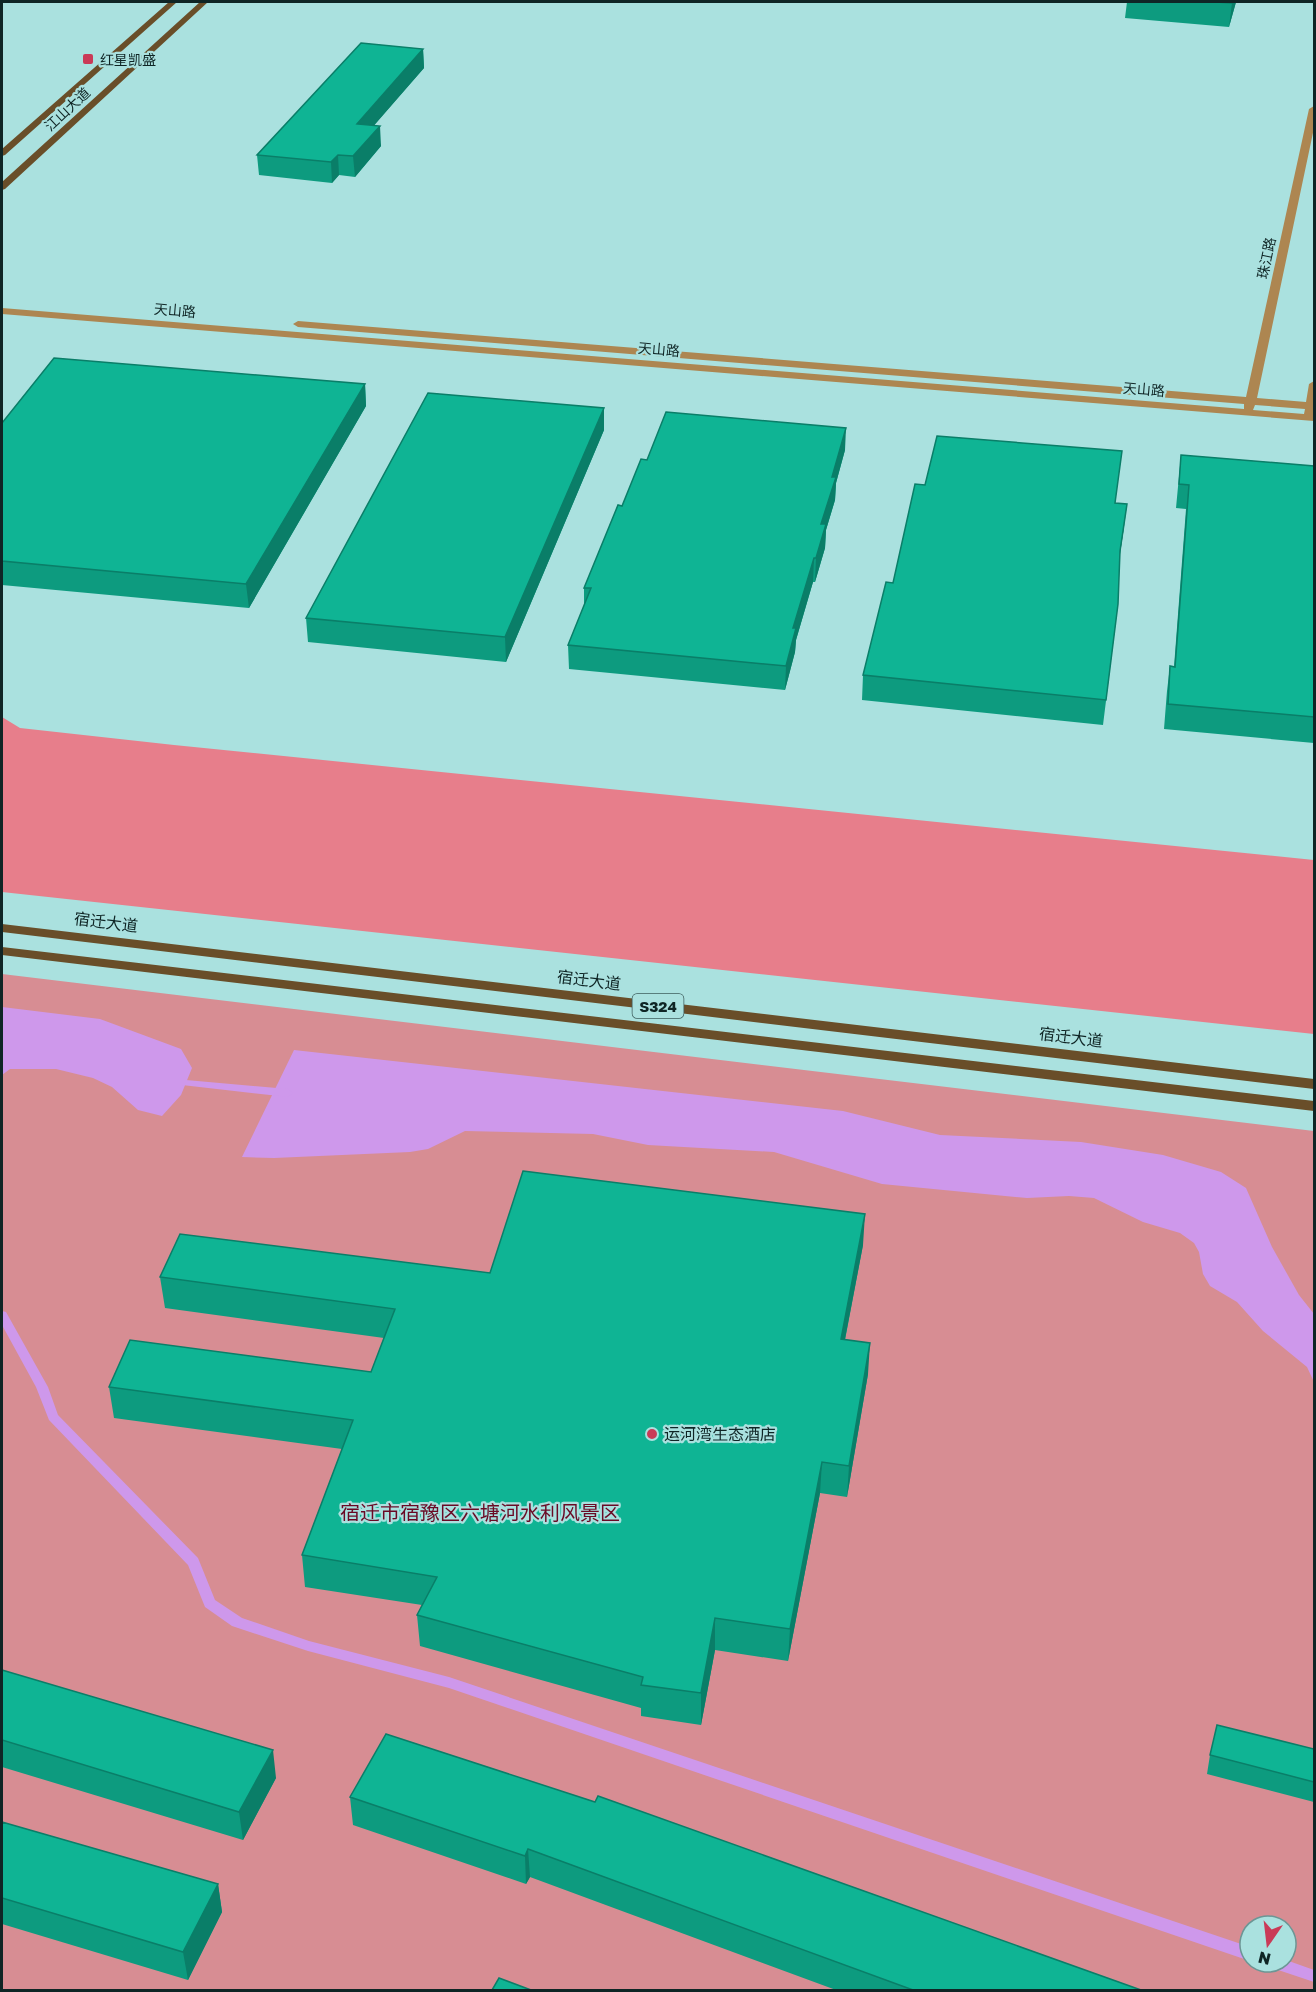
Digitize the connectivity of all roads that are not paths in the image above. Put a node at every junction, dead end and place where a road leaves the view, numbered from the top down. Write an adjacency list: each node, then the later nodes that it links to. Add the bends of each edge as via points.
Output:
1 (173, 2): 4 (main road, 江山大道)
2 (204, 2): 5 (main road, 江山大道)
3 (1314, 110): 9 (street, 珠江路)
4 (2, 153)
5 (2, 187)
6 (2, 301): 9 (street, 天山路)
7 (2, 311): 11 (street, 天山路)
8 (1314, 384): 10 (street)
9 (1250, 400): 10 (street, 天山路); 11 (street, 珠江路)
10 (1313, 406): 12 (street)
11 (1248, 413): 12 (street, 天山路)
12 (1312, 418)
13 (2, 928): 15 (main road, 宿迁大道 / S324)
14 (2, 951): 16 (main road, S324)
15 (1314, 1084)
16 (1314, 1106)

